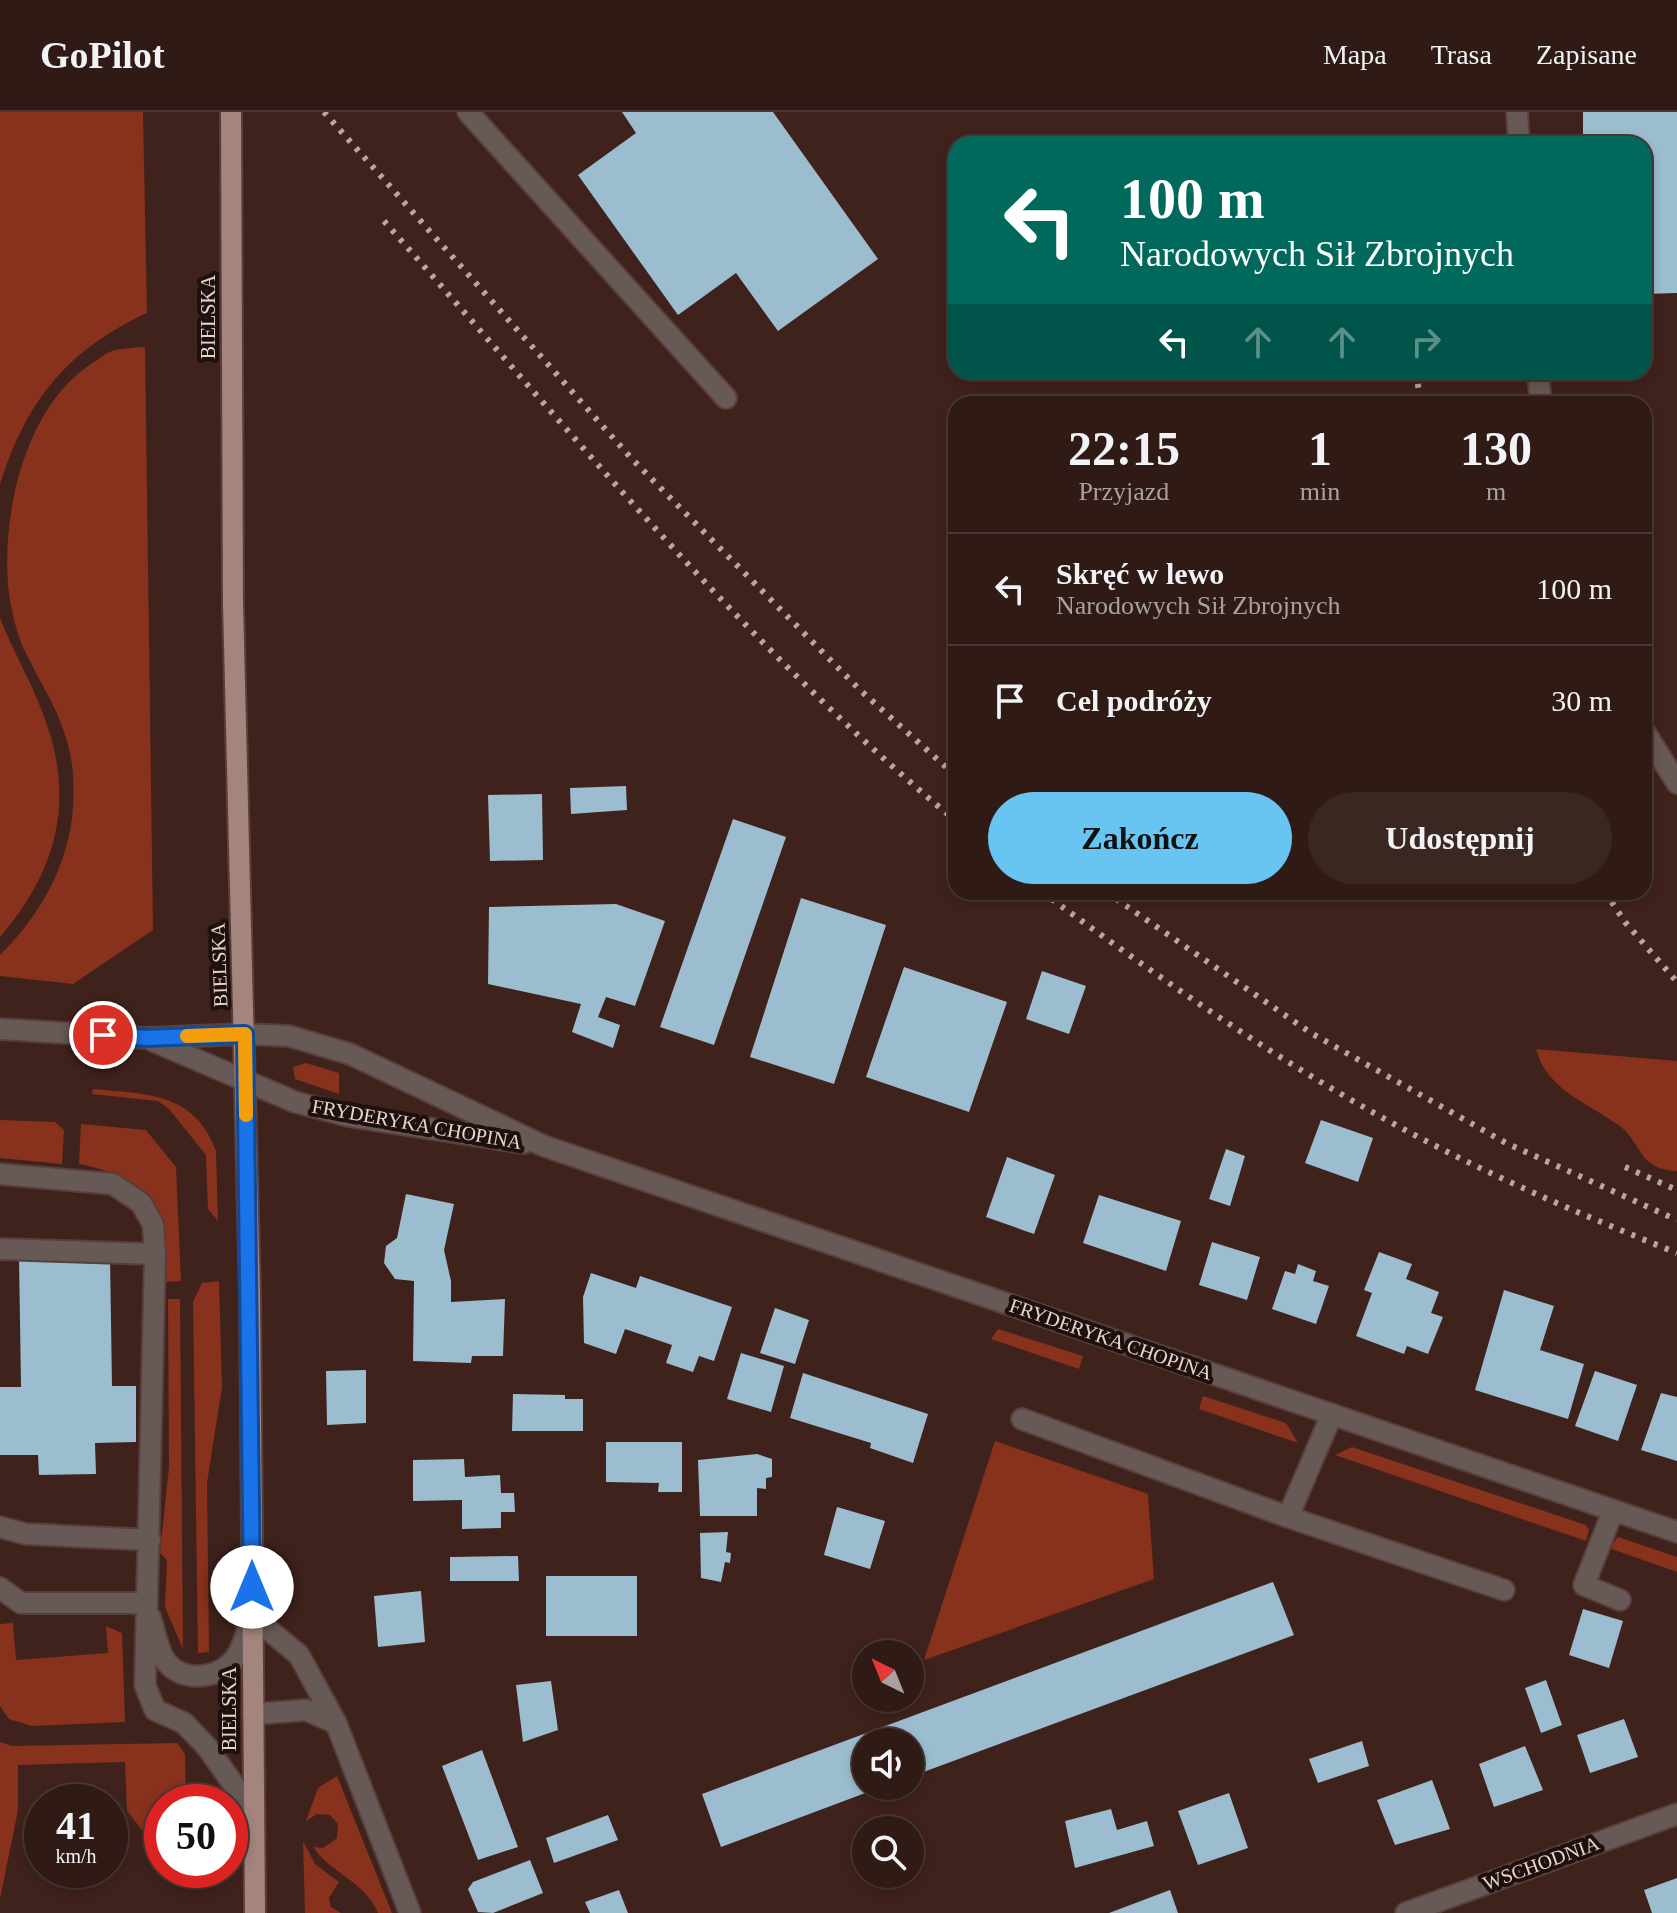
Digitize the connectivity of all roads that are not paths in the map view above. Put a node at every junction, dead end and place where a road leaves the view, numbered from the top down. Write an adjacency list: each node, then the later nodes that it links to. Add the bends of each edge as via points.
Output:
1 (231, 112): 9 (main road, BIELSKA, via 233,603)
2 (468, 112): 5 (street)
3 (1517, 112): 4 (street)
4 (1518, 136)
5 (726, 398)
6 (1652, 744): 7 (street)
7 (1677, 783)
8 (0, 1029): 10 (street)
9 (245, 1034): 10 (street, FRYDERYKA CHOPINA); 11 (main road, BIELSKA); 12 (street, FRYDERYKA CHOPINA, via 289,1036 350,1054)
10 (146, 1038): 11 (street, FRYDERYKA CHOPINA)
11 (246, 1082): 12 (street, FRYDERYKA CHOPINA, via 348,1116); 27 (main road, BIELSKA)
12 (544, 1146): 16 (street, FRYDERYKA CHOPINA)
13 (0, 1174): 15 (street, via 113,1184 141,1203 153,1224)
14 (0, 1249): 15 (street)
15 (155, 1254): 22 (street)
16 (1332, 1414): 18 (street, FRYDERYKA CHOPINA); 19 (street)
17 (1022, 1419): 19 (street)
18 (1613, 1511): 21 (street, FRYDERYKA CHOPINA); 25 (street, via 1584,1585)
19 (1288, 1517): 24 (street)
20 (0, 1527): 22 (street, via 26,1534)
21 (1677, 1532)
22 (150, 1540): 26 (street)
23 (0, 1588): 26 (street, via 21,1603)
24 (1504, 1590)
25 (1620, 1600)
26 (146, 1603): 27 (street, via 166,1663 192,1677 219,1672 238,1655); 30 (street, via 145,1685 155,1710 184,1723)
27 (252, 1616): 28 (main road, BIELSKA); 29 (street, via 299,1655)
28 (253, 1714): 29 (street, via 306,1710); 30 (main road, BIELSKA)
29 (336, 1723): 33 (street)
30 (253, 1812): 32 (main road, BIELSKA)
31 (1677, 1814): 34 (street, WSCHODNIA)
32 (255, 1913)
33 (410, 1913)
34 (1406, 1913)

